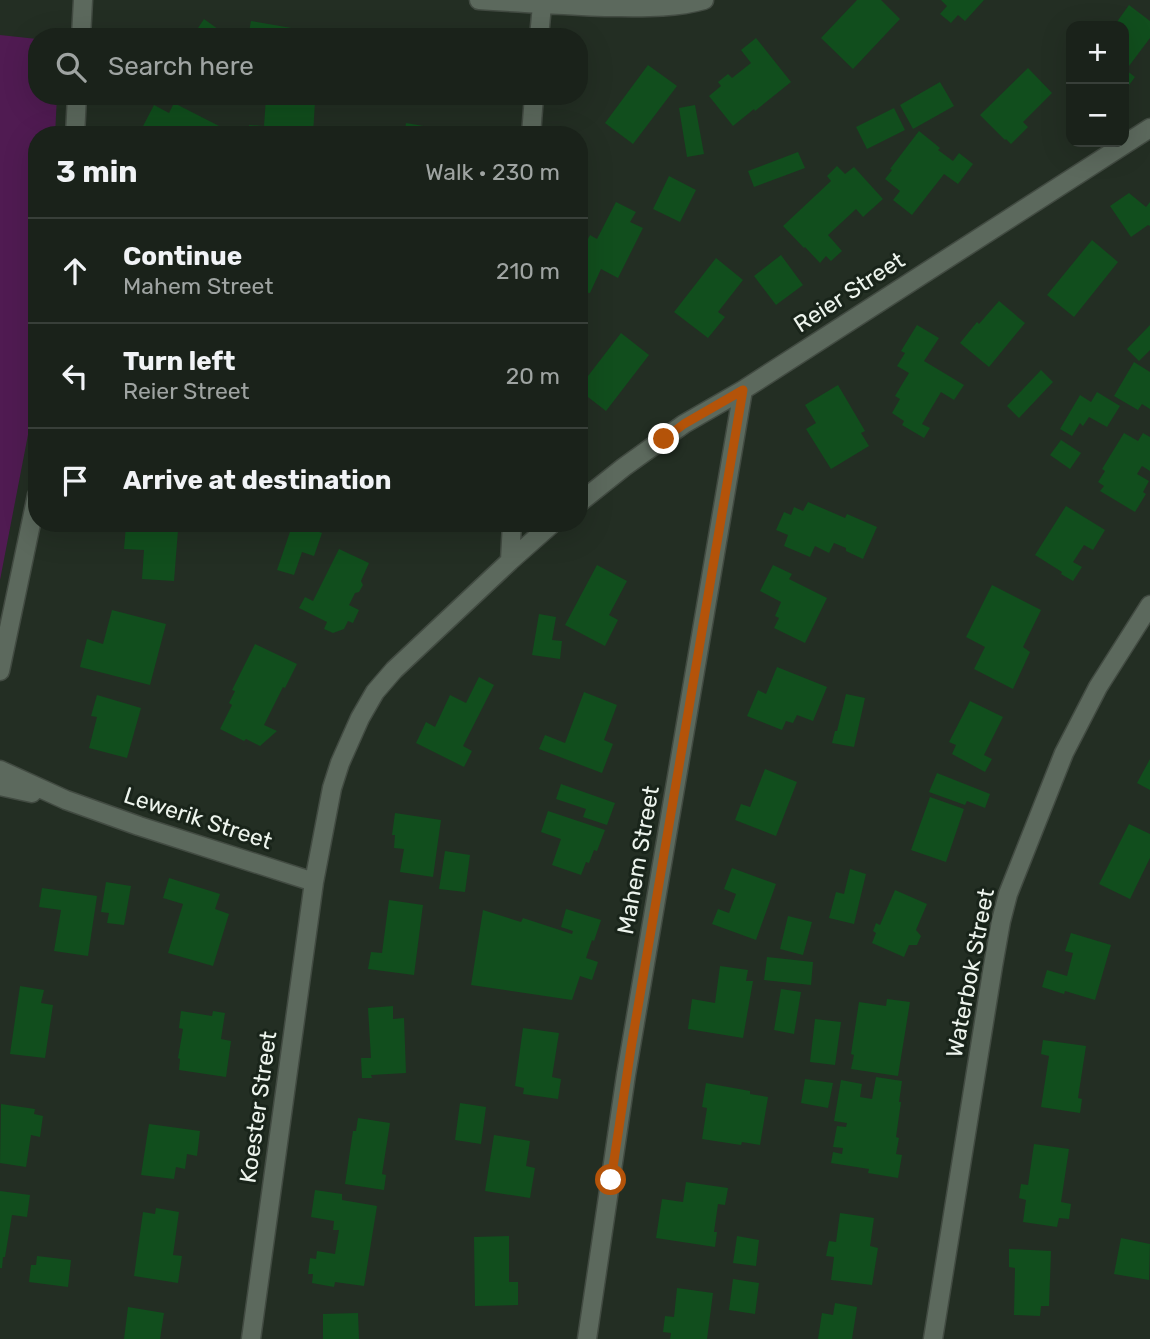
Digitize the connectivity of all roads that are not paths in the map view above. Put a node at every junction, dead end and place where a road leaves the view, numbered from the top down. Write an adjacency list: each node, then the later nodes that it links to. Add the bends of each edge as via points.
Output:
1 (83, 0): 5 (street)
2 (482, 0): 4 (street)
3 (704, 0): 4 (street, via 665,7)
4 (542, 5): 6 (street)
5 (81, 28)
6 (540, 28)
7 (77, 105): 9 (street)
8 (533, 105): 10 (street)
9 (76, 126)
10 (532, 126)
11 (1150, 128): 12 (street, Reier Street)
12 (743, 390): 13 (street, Reier Street, via 684,424); 25 (street, Mahem Street, via 626,1074)
13 (588, 496)
14 (29, 532): 19 (street)
15 (512, 532): 17 (street)
16 (544, 532): 17 (street)
17 (510, 561): 23 (street, via 375,692 340,763)
18 (1150, 605): 26 (street, Waterbok Street, via 1098,687 1064,753 1008,894)
19 (0, 671)
20 (0, 770): 22 (street, Lewerik Street)
21 (0, 786): 22 (street, Lewerik Street)
22 (66, 800): 23 (street, Lewerik Street)
23 (314, 882): 24 (street, Koester Street)
24 (251, 1339)
25 (587, 1339)
26 (933, 1339)

